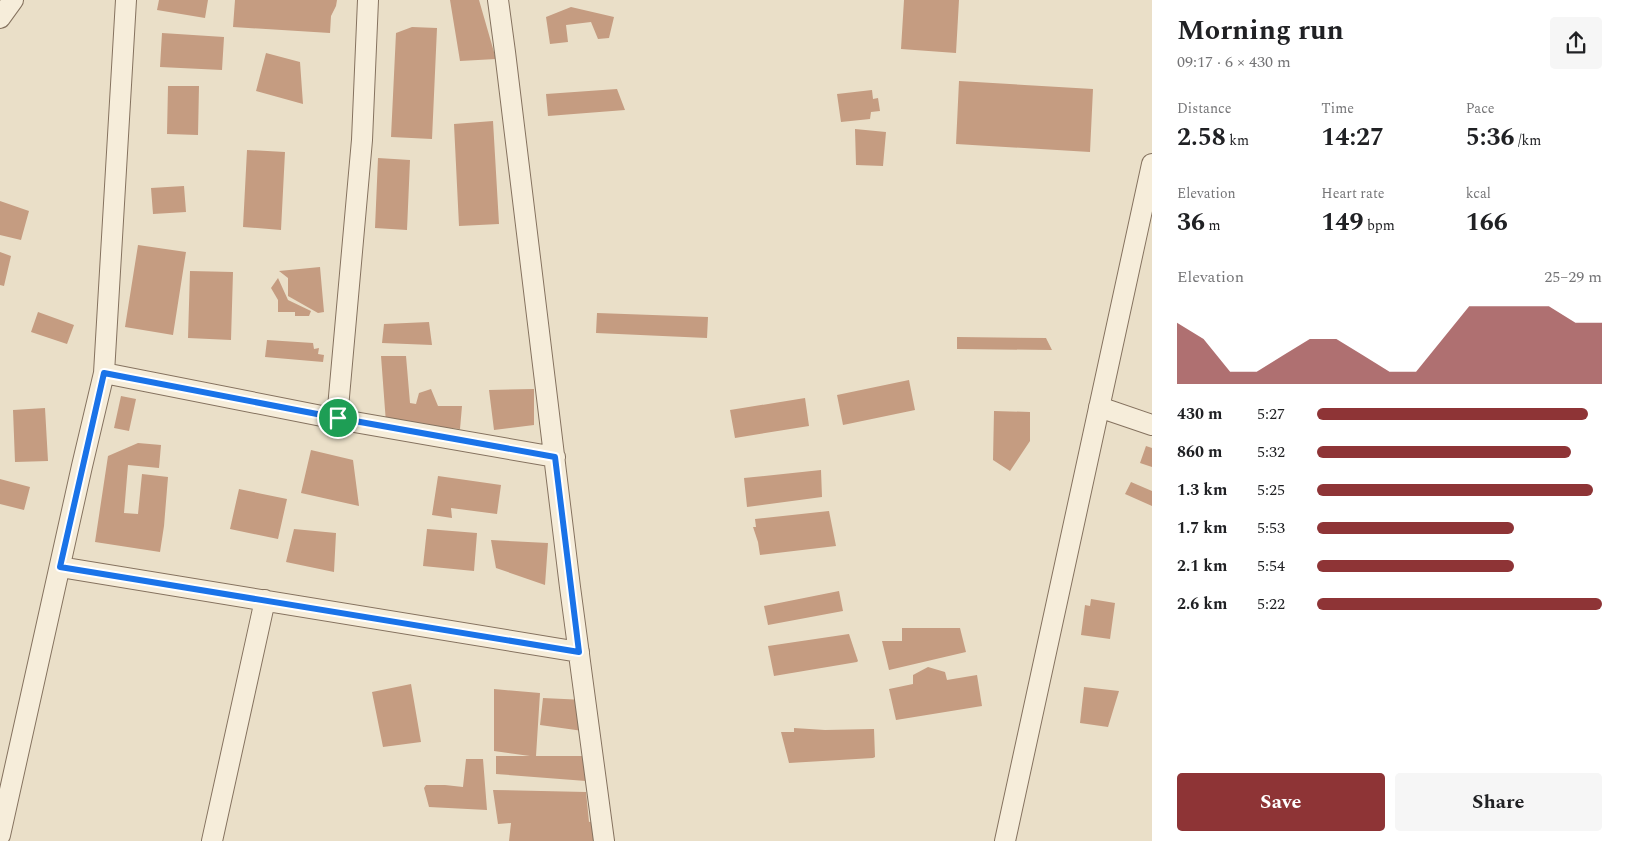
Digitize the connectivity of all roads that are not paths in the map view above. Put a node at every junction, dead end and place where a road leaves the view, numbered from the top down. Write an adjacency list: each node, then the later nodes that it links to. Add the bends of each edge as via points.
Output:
1 (13, 0): 5 (street)
2 (126, 0): 7 (street)
3 (368, 0): 9 (street, via 362,140)
4 (498, 0): 11 (street)
5 (0, 18)
6 (1152, 164): 8 (street)
7 (104, 373): 9 (street); 12 (street)
8 (1099, 407): 10 (street); 18 (street)
9 (338, 418): 11 (street)
10 (1152, 425)
11 (555, 457): 14 (street)
12 (60, 567): 13 (street); 15 (street)
13 (265, 600): 14 (street); 16 (street)
14 (579, 652): 17 (street)
15 (0, 835)
16 (212, 841)
17 (604, 841)
18 (1005, 841)

